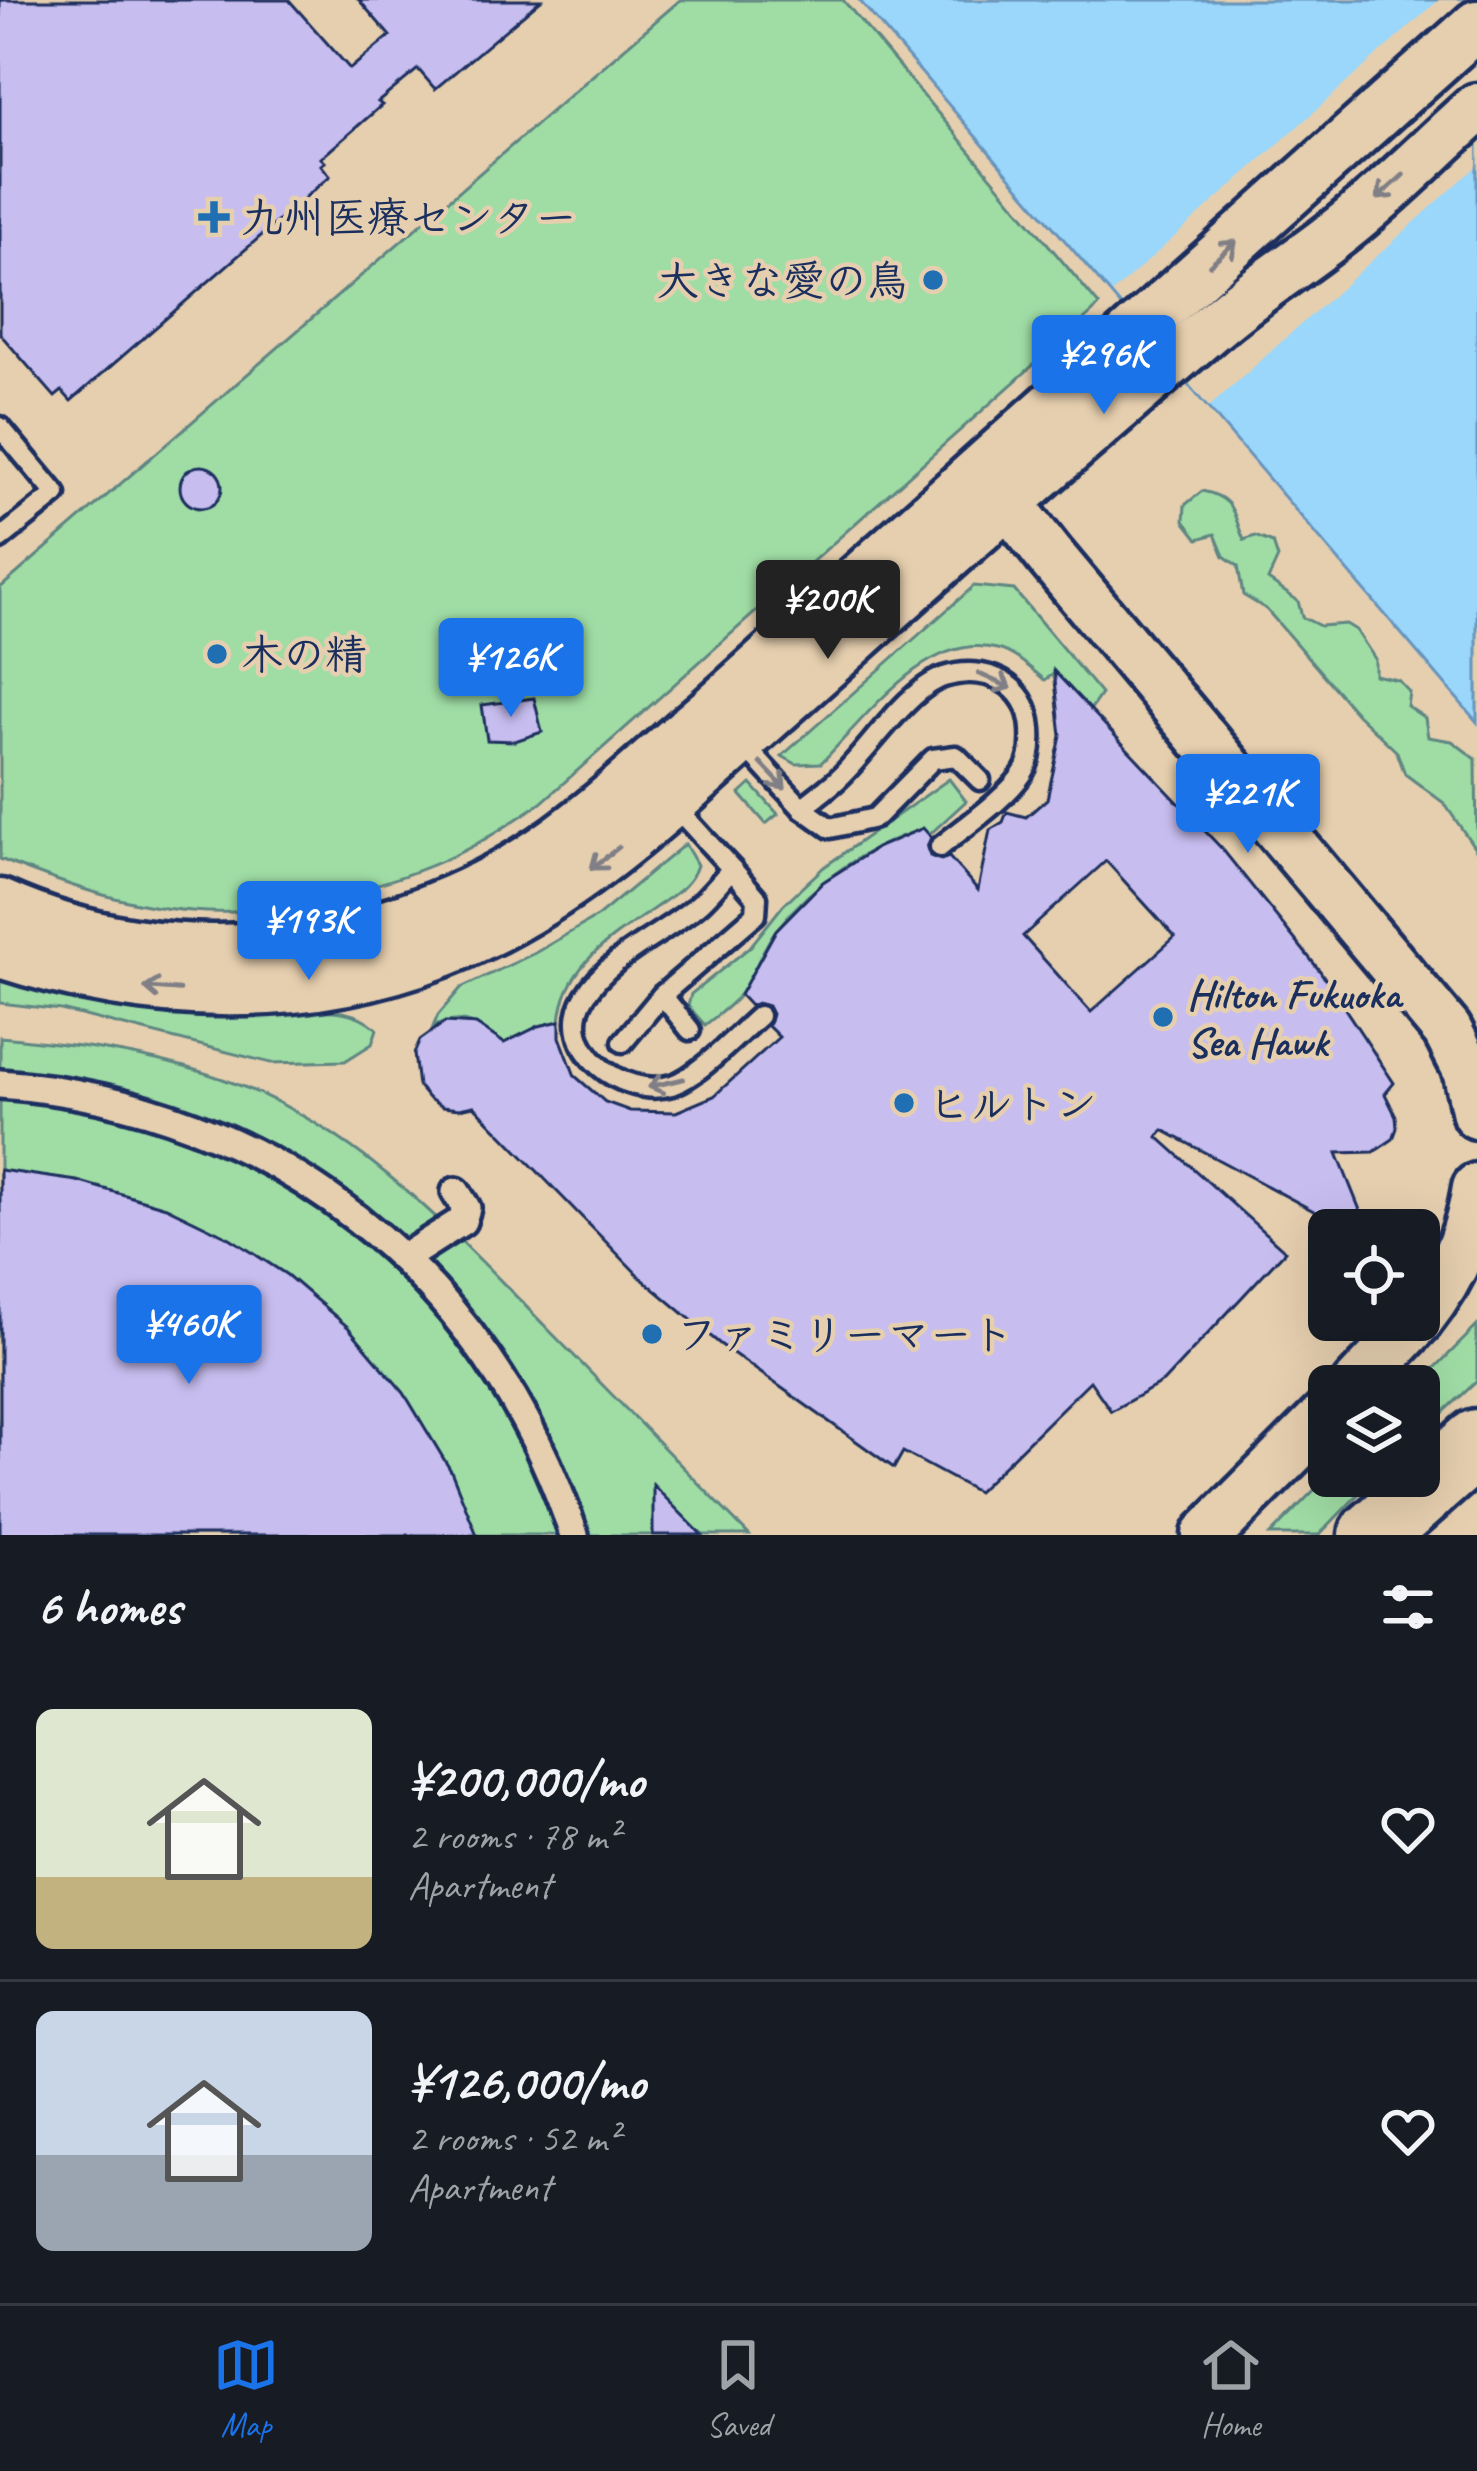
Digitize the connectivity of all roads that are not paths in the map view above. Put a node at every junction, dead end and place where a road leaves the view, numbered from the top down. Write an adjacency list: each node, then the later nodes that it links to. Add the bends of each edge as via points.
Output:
1 (1477, 26): 4 (street, one-way to 1, via 1102,361)
2 (1477, 108): 4 (street, one-way to 4, via 1344,228 1221,319 1140,392)
3 (0, 428): 5 (lane, via 56,494)
4 (995, 486): 6 (street); 19 (street, via 1436,1015 1467,1069)
5 (3, 533)
6 (727, 725): 8 (street); 9 (lane, one-way to 9)
7 (980, 780): 9 (lane, via 956,756 933,759 875,818 830,828)
8 (656, 788): 11 (lane); 12 (street, via 490,881 379,927 322,939 250,949 152,945 77,931); 13 (street, one-way to 13, via 574,883 444,951 330,984 252,992 144,988)
9 (802, 808): 10 (lane, one-way to 10, via 939,678 982,673 1020,694 1032,747 1023,773)
10 (940, 847)
11 (731, 869): 14 (lane, via 757,898 756,914); 15 (lane, one-way to 11, via 686,1078 647,1088 606,1075 577,1018 602,975 700,903)
12 (0, 904)
13 (0, 953)
14 (662, 995): 16 (lane); 17 (lane)
15 (759, 1016)
16 (690, 1030)
17 (622, 1042)
18 (0, 1084): 22 (street, via 122,1102 235,1142 325,1193)
19 (1477, 1114)
20 (1477, 1188): 23 (street)
21 (456, 1192): 22 (street, via 466,1208 462,1221)
22 (404, 1258): 32 (street, via 497,1370 544,1454)
23 (1440, 1293)
24 (1399, 1341): 25 (street)
25 (1376, 1365)
26 (1477, 1415): 29 (highway)
27 (1308, 1434): 33 (street)
28 (1477, 1444): 35 (highway)
29 (1440, 1453)
30 (1395, 1497): 34 (highway)
31 (1477, 1502): 36 (highway)
32 (574, 1535)
33 (1207, 1535)
34 (1355, 1535)
35 (1373, 1535)
36 (1440, 1535)

